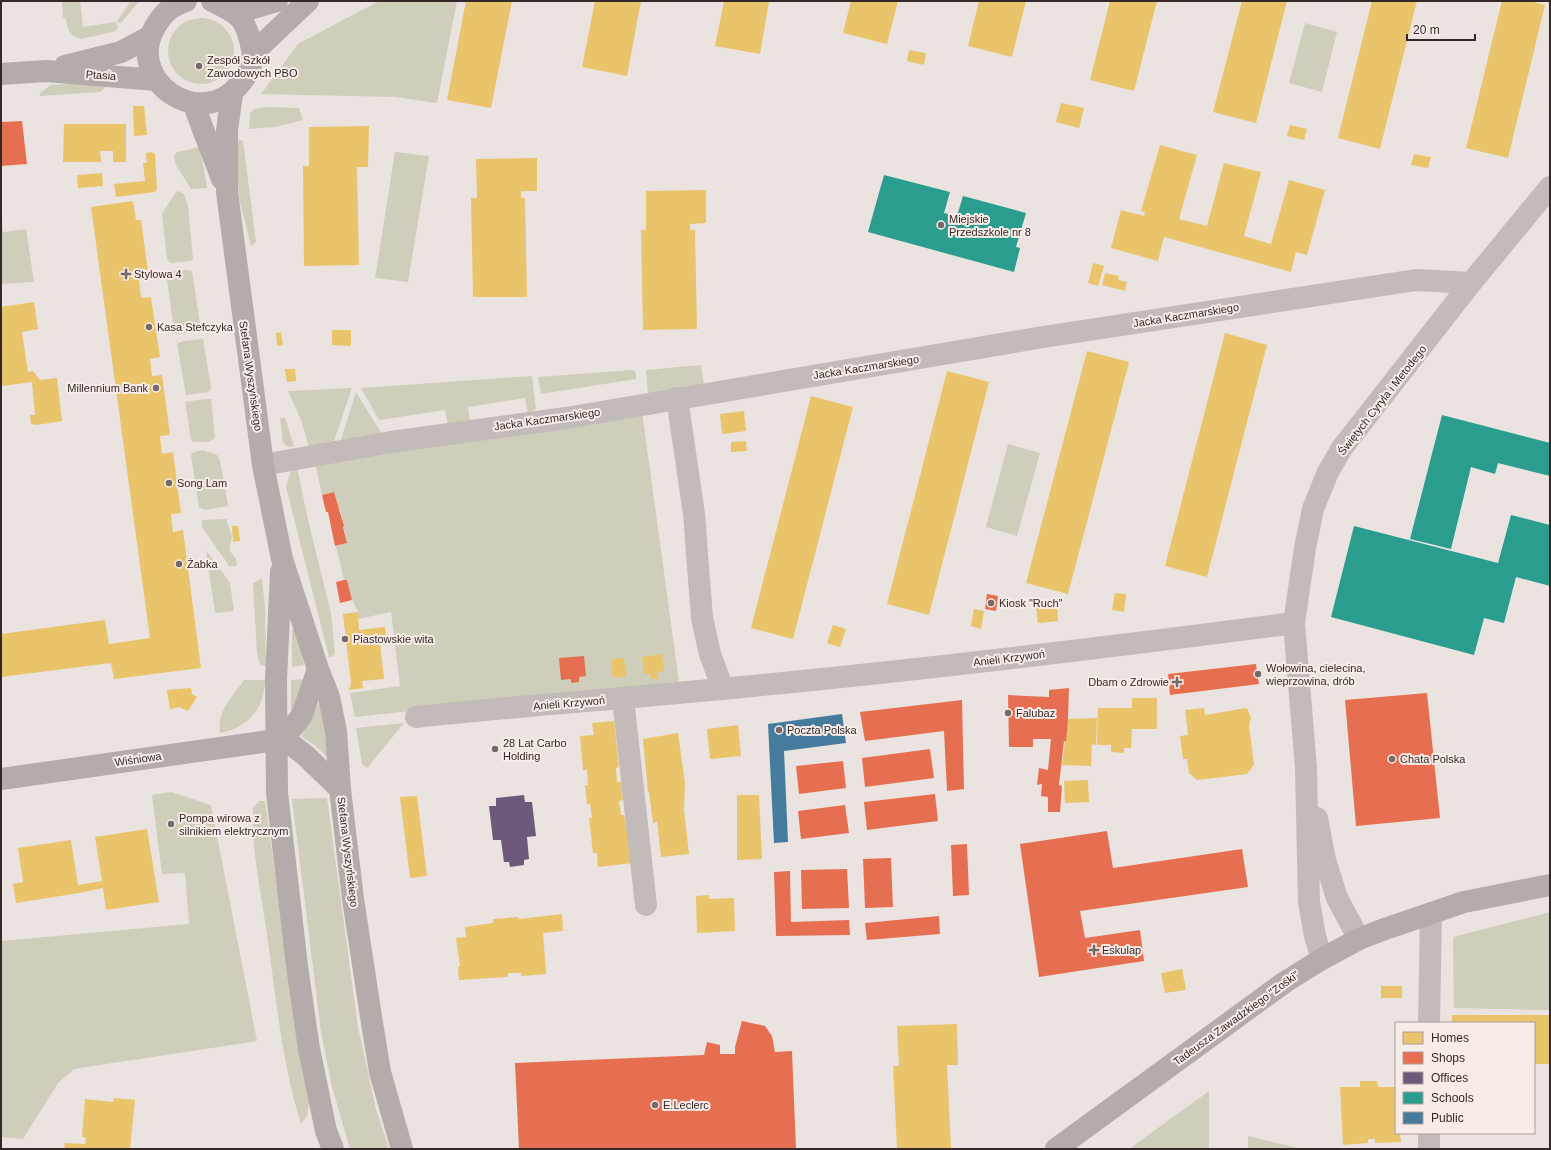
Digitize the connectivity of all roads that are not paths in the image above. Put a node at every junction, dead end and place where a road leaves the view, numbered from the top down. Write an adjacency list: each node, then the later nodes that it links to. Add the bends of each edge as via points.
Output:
1 (186, 1): 5 (street)
2 (212, 1): 6 (street)
3 (277, 1): 6 (street)
4 (308, 1): 8 (street)
5 (163, 8): 7 (street)
6 (236, 13): 8 (street, via 249,30)
7 (149, 37): 9 (street, Ptasia, via 121,52); 11 (street, via 148,61)
8 (253, 54): 12 (street, via 248,75)
9 (46, 71): 10 (street, Ptasia); 11 (street, Ptasia)
10 (1, 74)
11 (156, 80): 13 (street, via 174,97)
12 (232, 94): 13 (street, via 215,102); 15 (street, Stefana Wyszyńskiego, via 227,130)
13 (194, 104): 15 (street, Stefana Wyszyńskiego)
14 (1550, 187): 16 (street, Świętych Cyryla i Metodego)
15 (226, 192): 18 (street, Stefana Wyszyńskiego)
16 (1471, 283): 17 (street, Jacka Kaczmarskiego, via 1409,282 1043,337); 20 (street, Świętych Cyryla i Metodego, via 1342,448 1328,472 1313,509)
17 (677, 398): 18 (street, Jacka Kaczmarskiego, via 566,418 391,442); 22 (street, via 694,514 702,618 710,654)
18 (263, 464): 19 (street, Stefana Wyszyńskiego)
19 (282, 558): 21 (street, Stefana Wyszyńskiego); 25 (street, Stefana Wyszyńskiego, via 276,675)
20 (1294, 623): 22 (street, Anieli Krzywoń); 26 (street, Świętych Cyryla i Metodego)
21 (318, 669): 25 (street, via 302,715 293,727); 28 (street, Stefana Wyszyńskiego, via 329,697 336,731)
22 (723, 689): 23 (street, Anieli Krzywoń)
23 (623, 698): 24 (street, Anieli Krzywoń); 30 (street)
24 (416, 718)
25 (276, 740): 27 (street, Wiśniowa); 28 (street, via 292,745); 36 (street, Stefana Wyszyńskiego, via 276,792 297,966 309,1049 326,1131)
26 (1306, 768): 32 (street, via 1325,860 1337,898); 33 (street, via 1309,902)
27 (1, 779)
28 (340, 789): 37 (street, Stefana Wyszyńskiego, via 380,1072)
29 (1550, 885): 31 (street, Tadeusza Zawadzkiego "Zośki", via 1464,902)
30 (646, 905)
31 (1431, 913): 32 (street, Tadeusza Zawadzkiego "Zośki"); 34 (street)
32 (1359, 939): 33 (street, Tadeusza Zawadzkiego "Zośki")
33 (1322, 959): 38 (street, Tadeusza Zawadzkiego "Zośki", via 1285,982)
34 (1429, 1022)
35 (1429, 1134): 39 (street)
36 (333, 1149)
37 (402, 1149)
38 (1056, 1149)
39 (1429, 1149)

